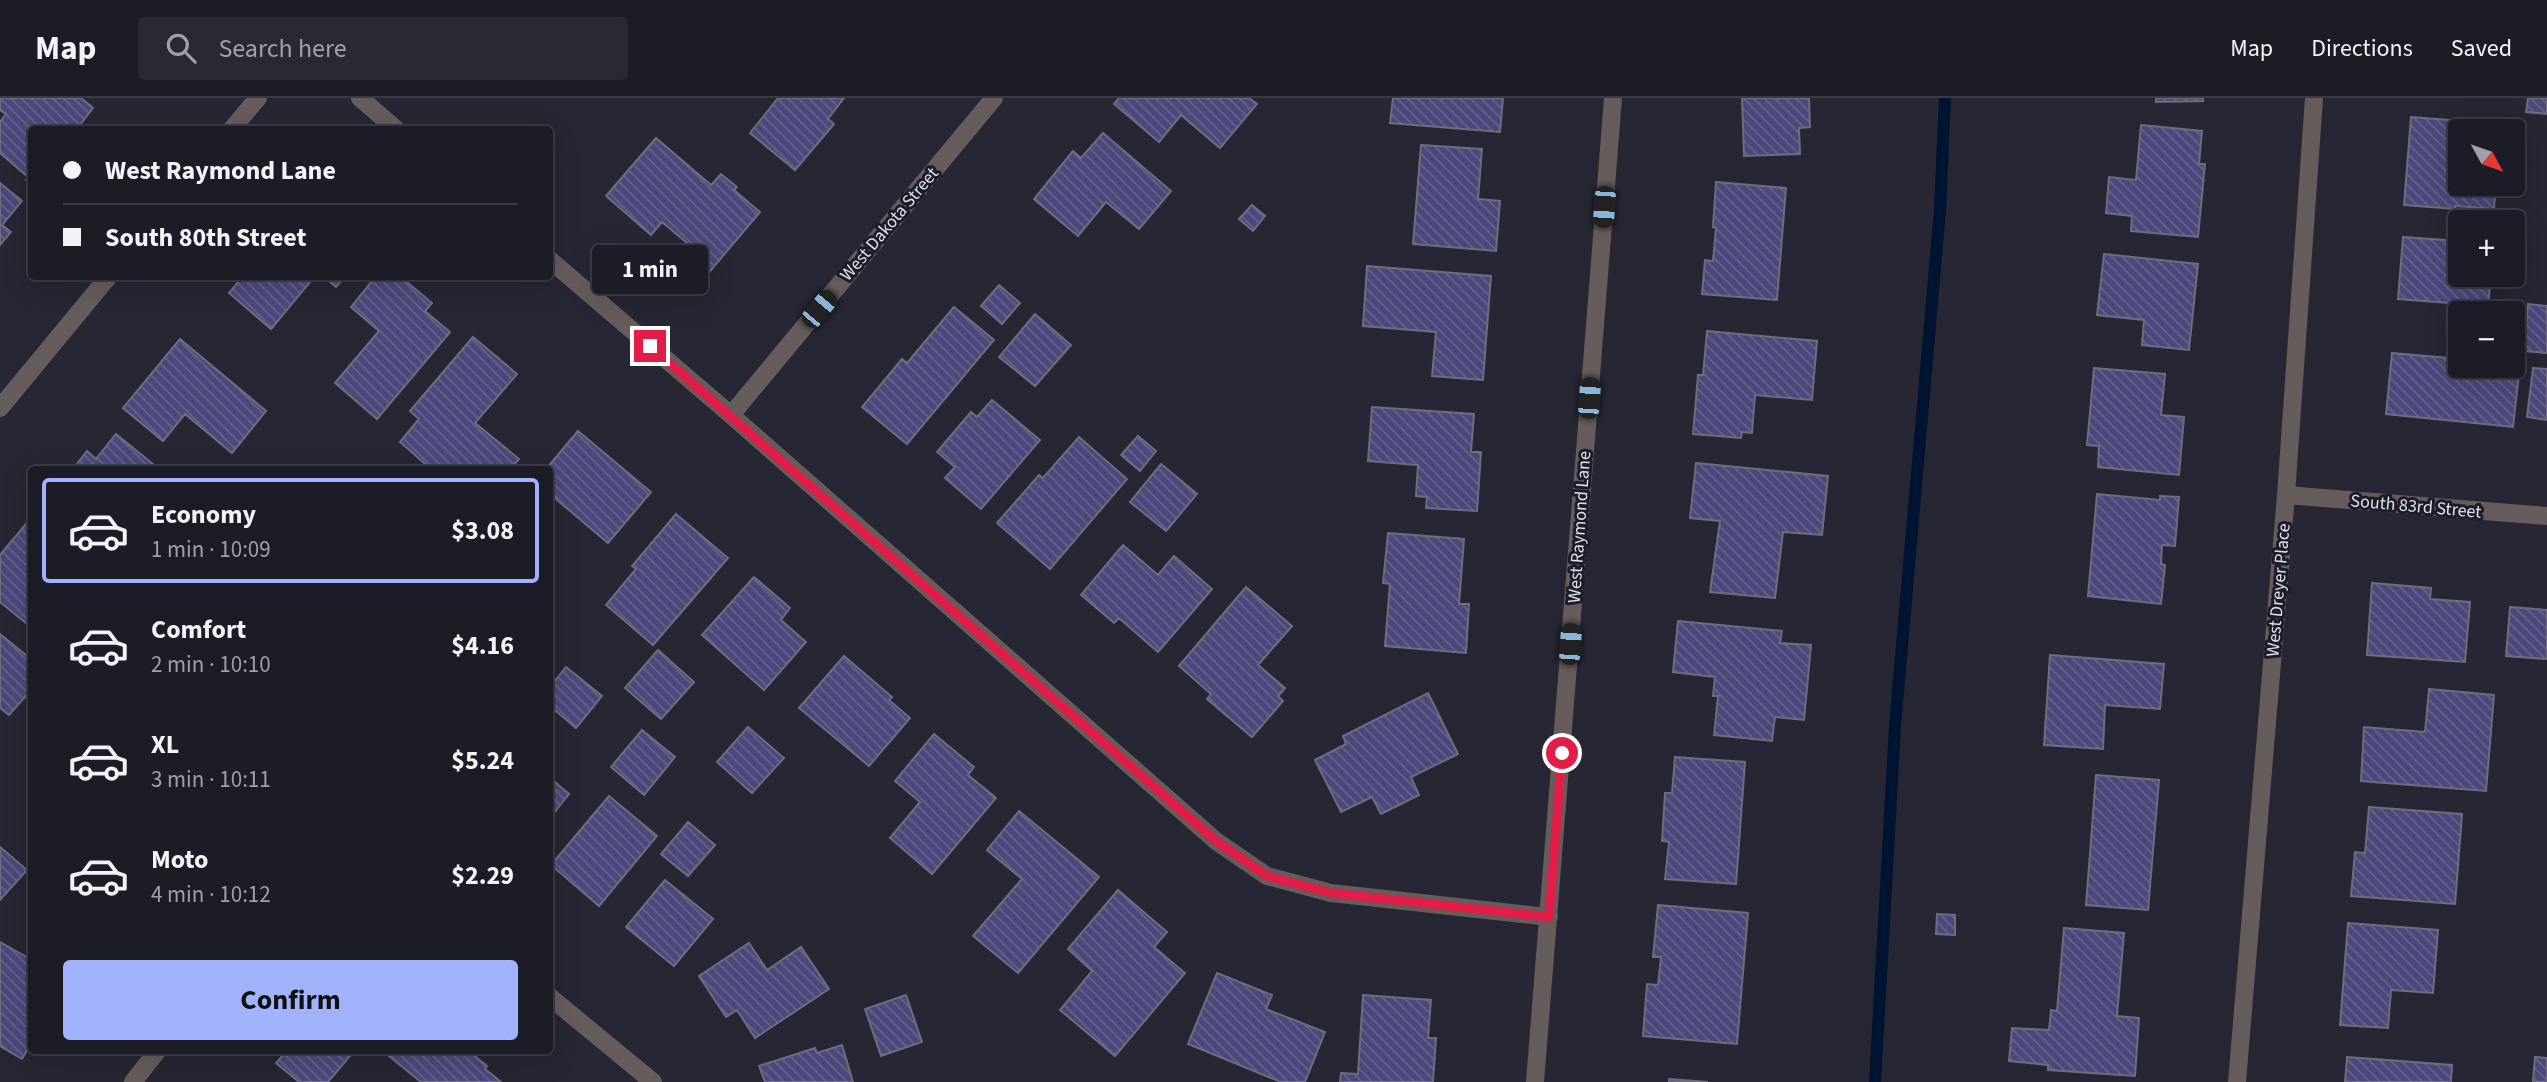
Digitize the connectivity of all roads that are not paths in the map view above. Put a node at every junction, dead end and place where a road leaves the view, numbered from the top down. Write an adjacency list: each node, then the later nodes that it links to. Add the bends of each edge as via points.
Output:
1 (258, 98): 6 (street)
2 (360, 98): 7 (street)
3 (994, 98): 11 (street, West Dakota Street)
4 (1613, 98): 14 (street, West Raymond Lane)
5 (2314, 98): 12 (street, West Dreyer Place)
6 (235, 126)
7 (392, 126)
8 (553, 263): 11 (street)
9 (106, 280): 10 (street)
10 (0, 408)
11 (731, 415): 14 (street, via 1216,841 1267,876 1331,893)
12 (2286, 495): 13 (street, South 83rd Street); 20 (street, West Dreyer Place)
13 (2547, 516)
14 (1549, 917): 19 (street, West Raymond Lane)
15 (553, 999): 18 (street)
16 (155, 1054): 17 (street)
17 (133, 1082)
18 (653, 1082)
19 (1535, 1082)
20 (2237, 1082)

